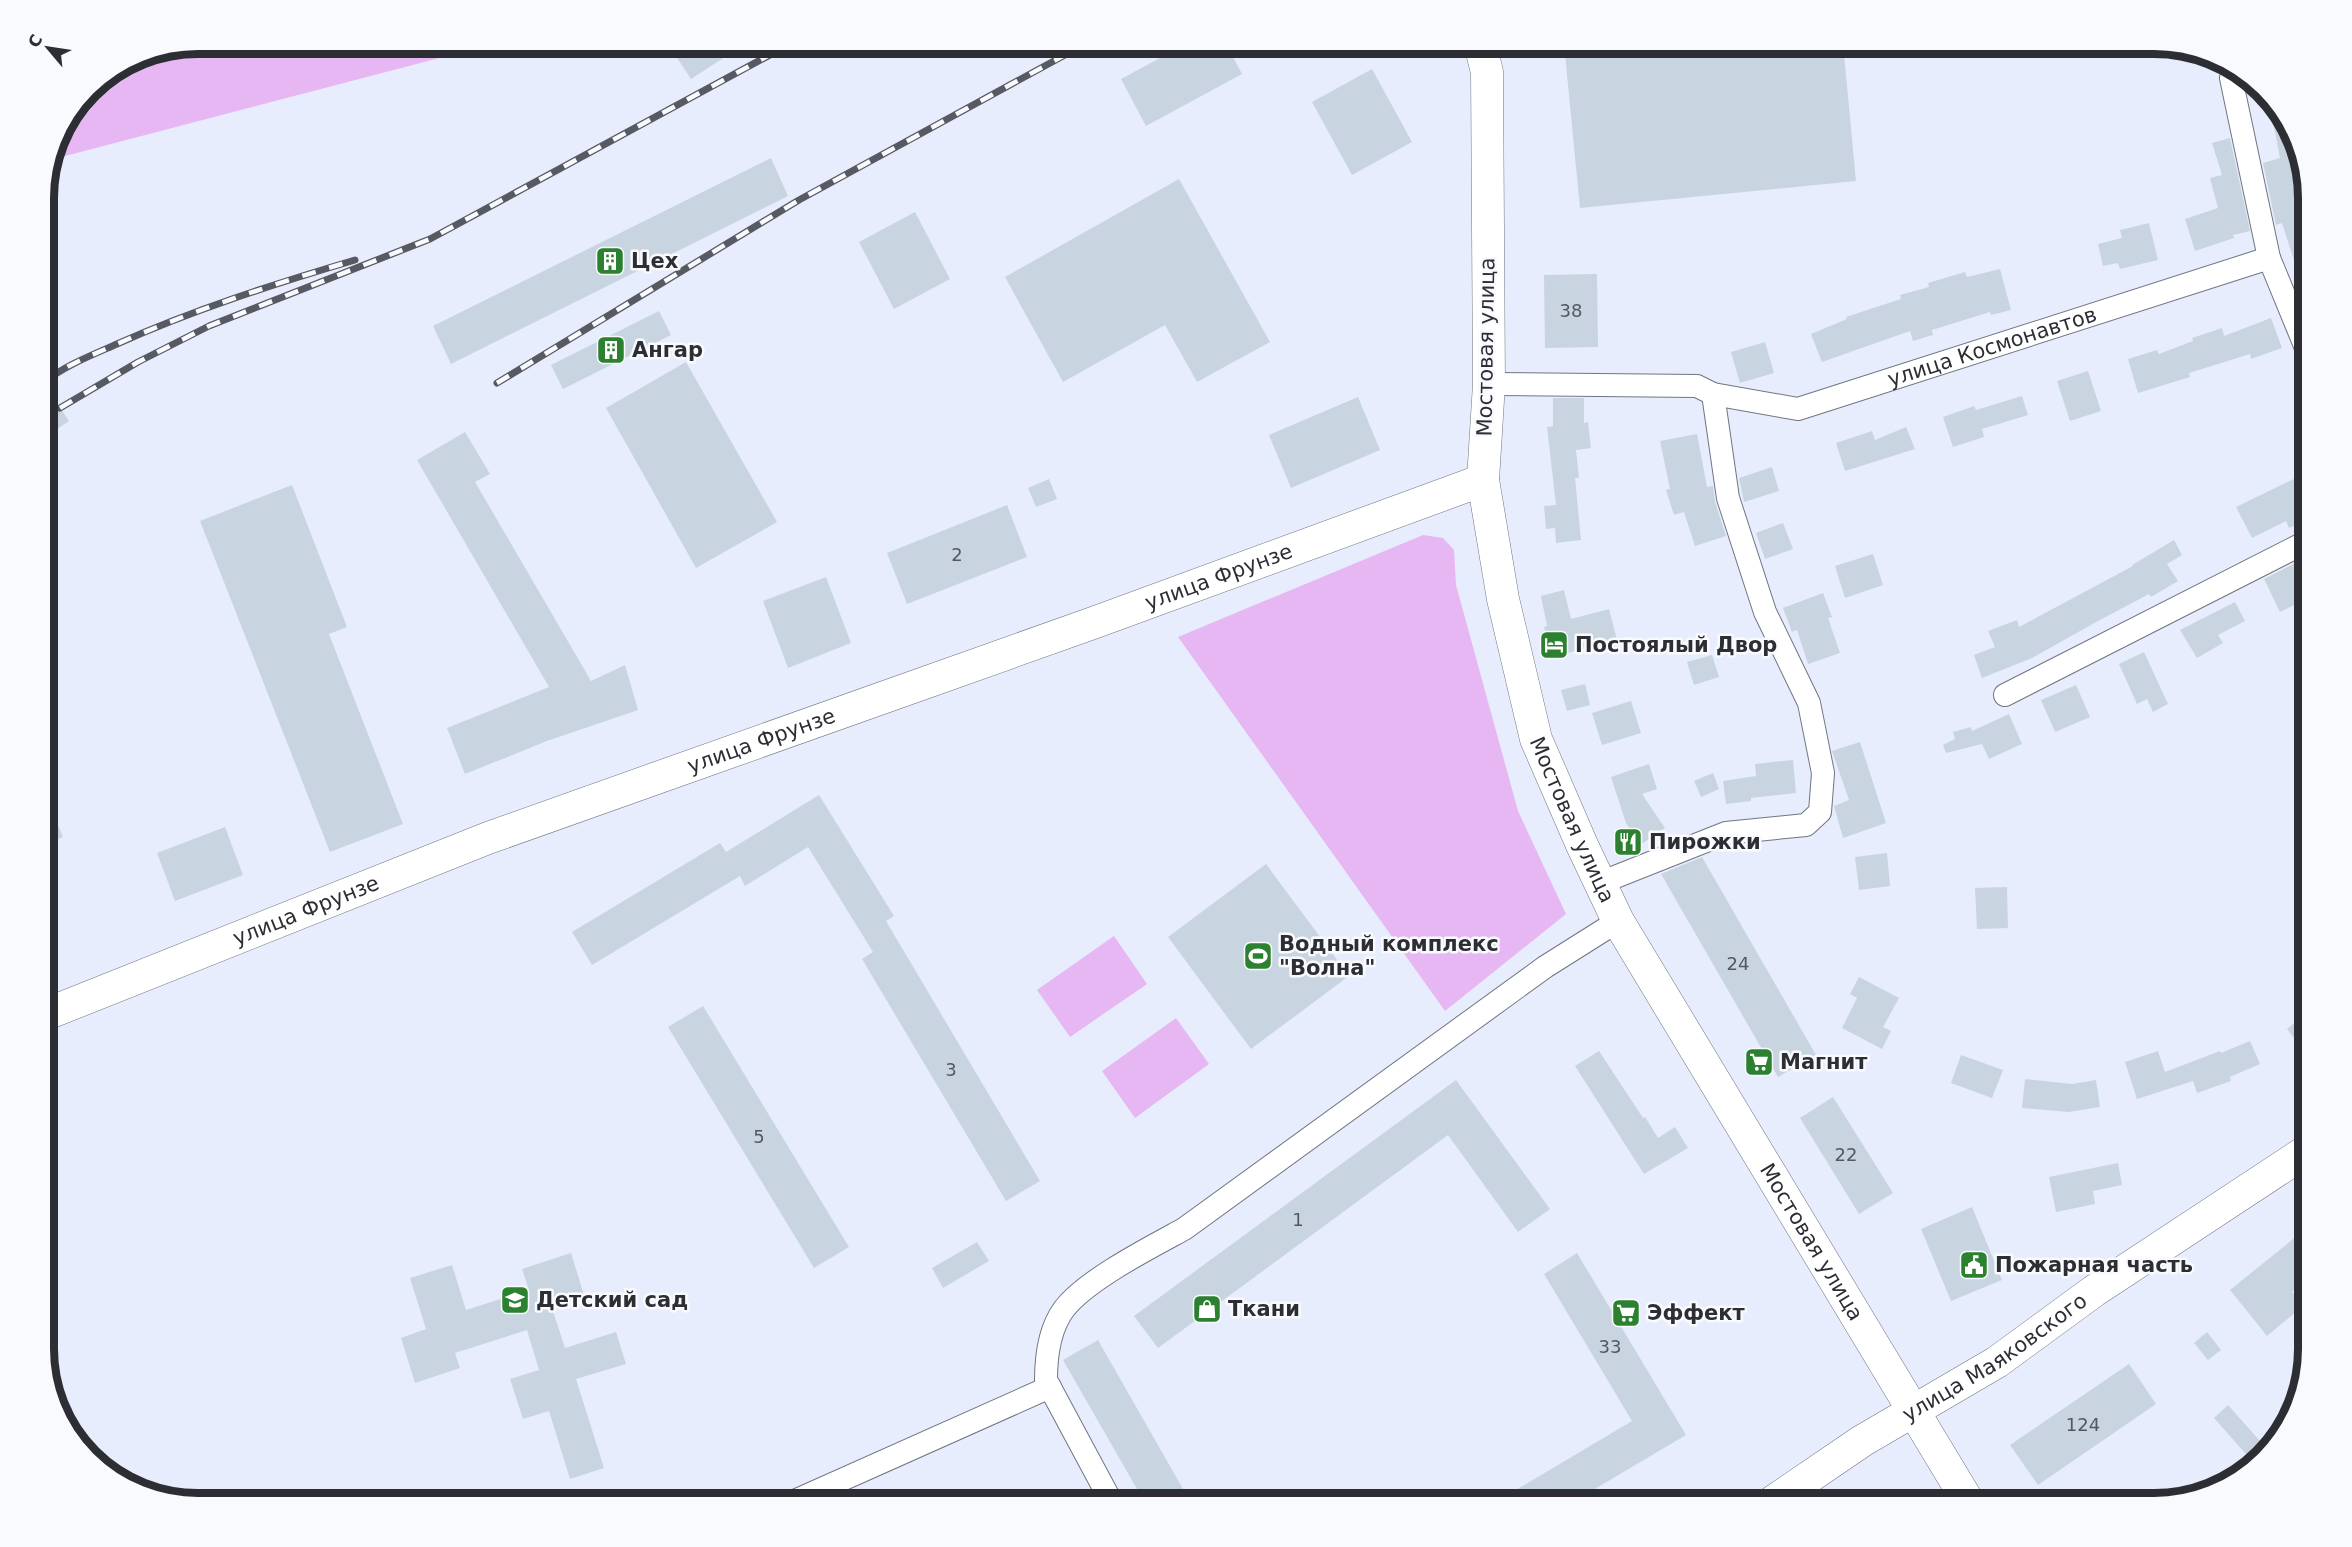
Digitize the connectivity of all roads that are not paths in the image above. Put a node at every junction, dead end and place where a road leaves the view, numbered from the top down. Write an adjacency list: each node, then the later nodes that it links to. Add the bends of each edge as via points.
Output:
1 (1482, 54): 5 (main road, Мостовая улица, via 1487,72)
2 (2231, 78): 3 (street)
3 (2269, 258): 4 (street); 6 (street, улица Космонавтов, via 1798,409)
4 (2298, 329)
5 (1489, 384): 6 (street, улица Космонавтов, via 1696,386); 7 (main road, Мостовая улица)
6 (1713, 394): 10 (street, via 1728,498 1765,612 1809,703 1823,773 1820,812 1806,825 1726,833)
7 (1483, 480): 10 (main road, Мостовая улица, via 1503,599 1536,740); 12 (main road, улица Фрунзе, via 1093,624 488,838)
8 (2298, 546): 9 (street)
9 (2005, 695)
10 (1600, 883): 11 (main road, Мостовая улица)
11 (1618, 921): 14 (street, via 1545,967 1184,1229 1088,1287 1065,1308 1056,1324 1046,1363); 15 (main road, Мостовая улица)
12 (54, 1011)
13 (2298, 1157): 15 (main road, улица Маяковского, via 2094,1291 1997,1362)
14 (1050, 1387): 16 (street); 17 (street)
15 (1913, 1412): 18 (main road, улица Маяковского); 19 (main road, Мостовая улица)
16 (812, 1493)
17 (1107, 1493)
18 (1786, 1493)
19 (1963, 1493)

